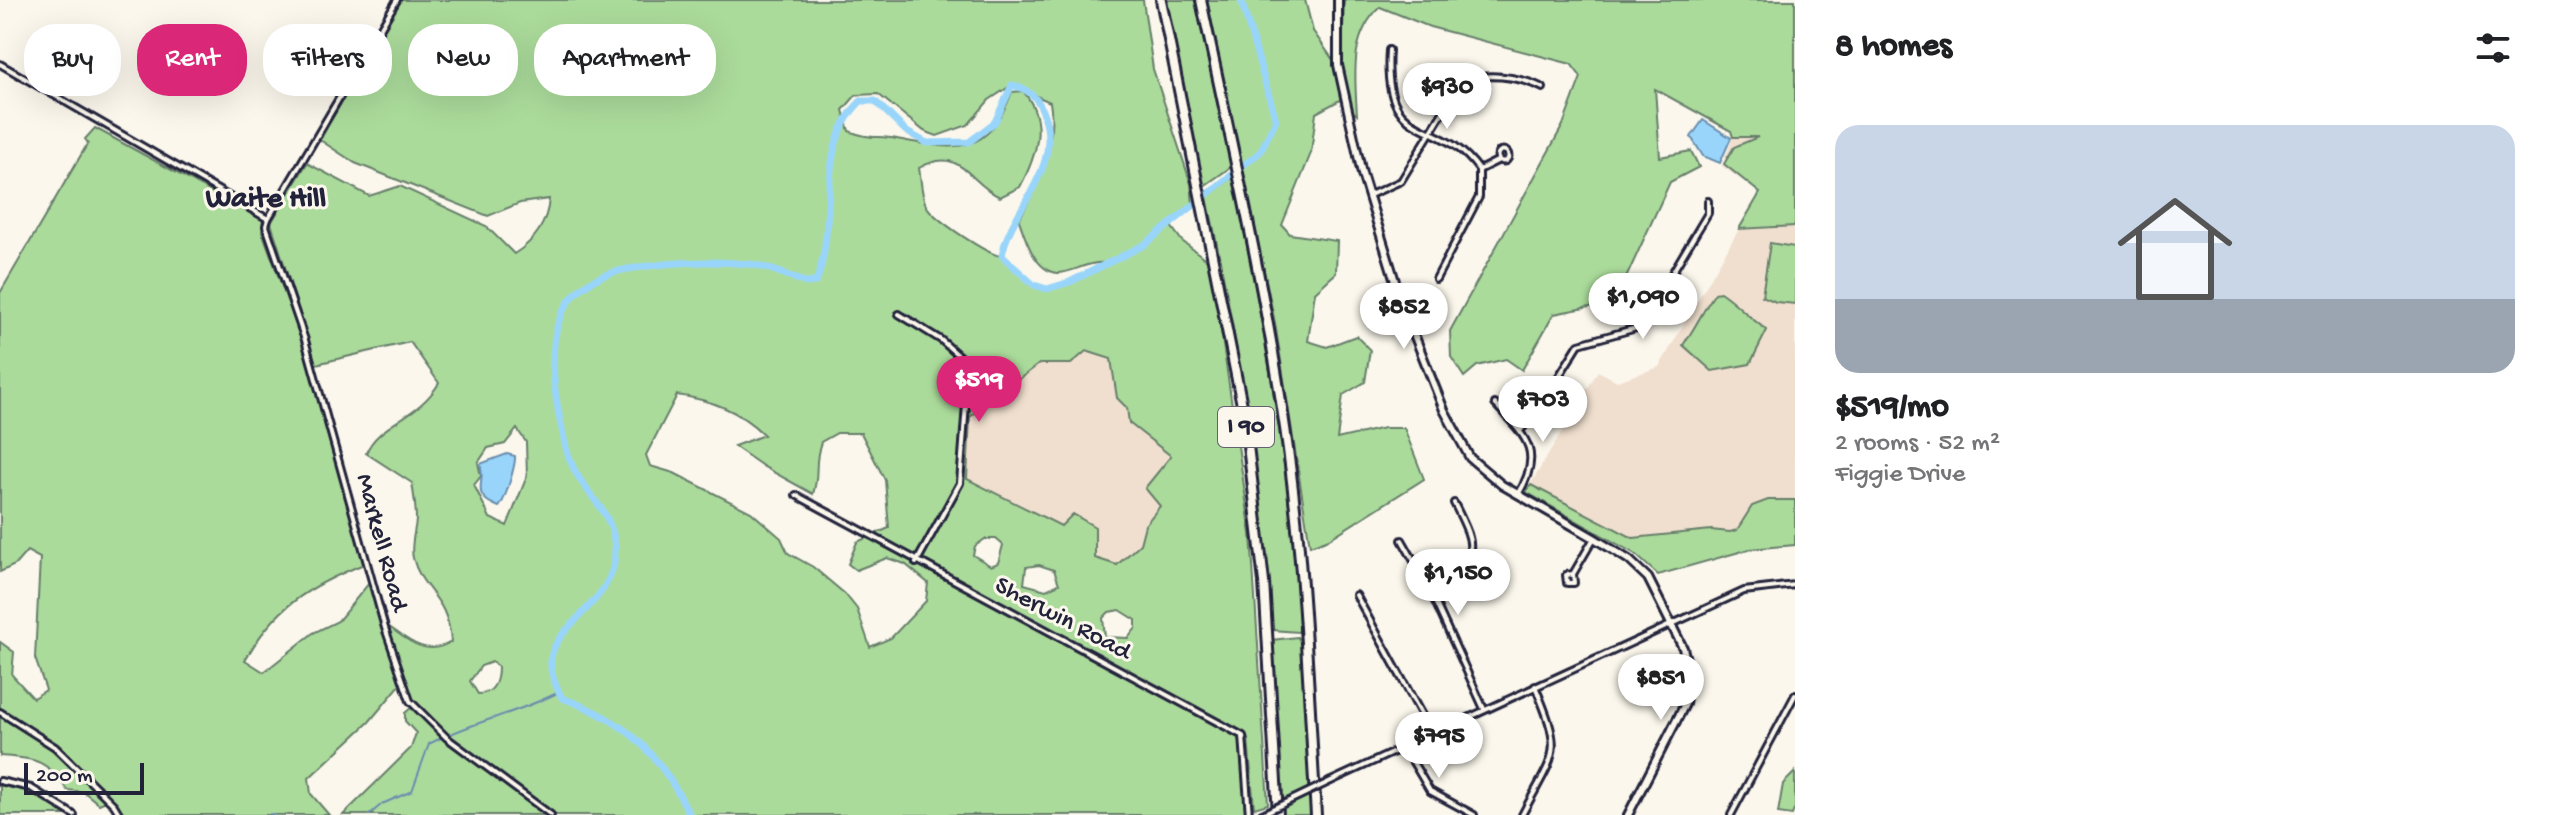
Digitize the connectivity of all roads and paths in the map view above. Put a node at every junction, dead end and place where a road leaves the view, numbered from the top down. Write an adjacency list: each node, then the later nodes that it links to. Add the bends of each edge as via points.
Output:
1 (397, 0): 13 (street)
2 (1161, 0): 41 (highway, I 90, via 1255,487)
3 (1201, 0): 42 (highway, I 90, via 1277,380 1296,514)
4 (1338, 0): 11 (main road, via 1340,76)
5 (1389, 50): 8 (street, via 1388,82 1395,108)
6 (0, 64): 13 (street)
7 (1543, 88): 8 (street, via 1490,77 1467,80 1454,90)
8 (1429, 133): 10 (street, via 1465,153); 11 (street, via 1401,181)
9 (1499, 160): 10 (street)
10 (1479, 170): 14 (street, via 1479,197)
11 (1368, 196): 19 (main road, via 1402,304 1444,410 1470,458)
12 (1708, 201): 17 (street, via 1708,213 1650,315 1631,332 1579,344)
13 (268, 219): 38 (street, Markell Road, via 410,701 447,738)
14 (1436, 279)
15 (899, 314): 23 (street, via 959,356 968,378 960,483)
16 (1495, 404): 17 (street)
17 (1520, 431): 19 (street, via 1532,452 1532,464)
18 (796, 495): 23 (street, Sherwin Road)
19 (1518, 495): 21 (main road)
20 (1454, 503): 25 (street, via 1472,537 1471,552)
21 (1594, 538): 24 (street); 28 (main road, via 1648,578)
22 (1402, 540): 25 (street)
23 (916, 563): 39 (street, Sherwin Road, via 1243,736)
24 (1573, 574)
25 (1427, 584): 31 (street)
26 (1795, 585): 28 (street, via 1744,591)
27 (1356, 595): 33 (street)
28 (1672, 624): 29 (street); 45 (main road, via 1689,672 1685,704)
29 (1535, 686): 31 (street); 44 (street, via 1555,746)
30 (1795, 695): 46 (street)
31 (1484, 709): 33 (street)
32 (0, 712): 37 (street, via 55,747)
33 (1431, 732): 34 (street)
34 (1404, 746): 40 (street, bridge); 43 (street, via 1430,791)
35 (0, 781): 36 (street, via 31,788)
36 (74, 815)
37 (120, 815)
38 (551, 815)
39 (1249, 815)
40 (1260, 815)
41 (1278, 815)
42 (1316, 815)
43 (1474, 815)
44 (1522, 815)
45 (1628, 815)
46 (1731, 815)

